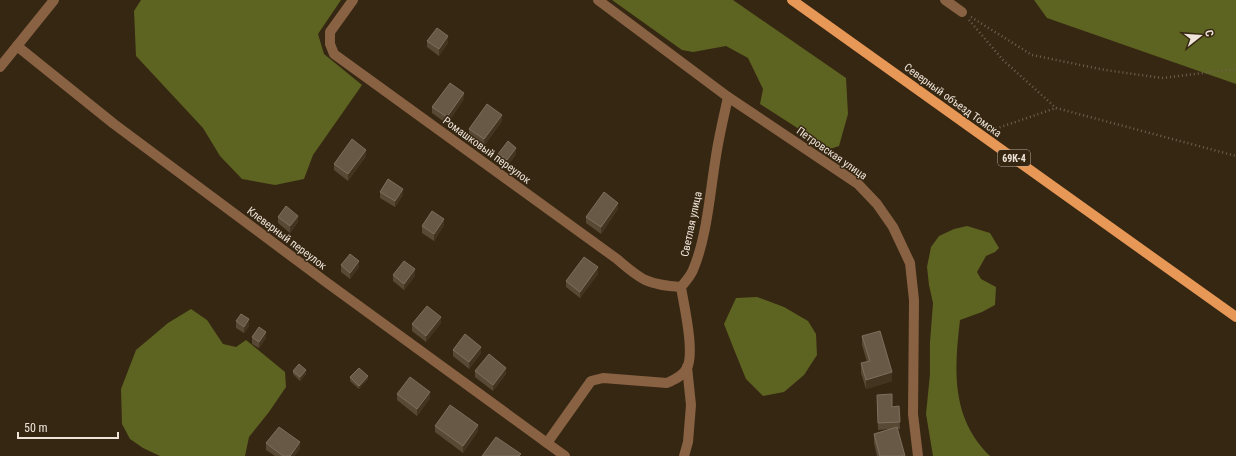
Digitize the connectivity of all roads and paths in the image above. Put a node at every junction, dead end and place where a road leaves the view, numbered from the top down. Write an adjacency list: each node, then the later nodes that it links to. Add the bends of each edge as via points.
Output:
1 (54, 0): 7 (street)
2 (353, 0): 14 (street, Ромашковый переулок, via 330,32 330,44 334,54 611,254 632,272 647,282)
3 (598, 0): 10 (street, Петровская улица)
4 (792, 0): 12 (main road, Северный объезд Томска / 69К-4)
5 (945, 0): 6 (street)
6 (962, 12): 9 (path, via 1032,55 1105,70 1162,78); 11 (path, via 1003,60)
7 (17, 46): 8 (street); 17 (street, Клеверный переулок, via 114,124)
8 (0, 68)
9 (1236, 69)
10 (728, 96): 14 (street, Светлая улица, via 700,247 693,270); 20 (street, Петровская улица, via 858,184 877,204 893,227 910,263 914,300 913,414)
11 (1056, 108): 12 (path); 13 (path)
12 (980, 134): 15 (main road, Северный объезд Томска / 69К-4)
13 (1236, 156)
14 (681, 287): 16 (street, via 688,326 690,357)
15 (1236, 317)
16 (687, 368): 17 (street, via 675,380 667,383 603,378 591,381); 19 (street, via 691,405 688,442)
17 (547, 443): 18 (street)
18 (564, 456)
19 (684, 456)
20 (918, 456)

